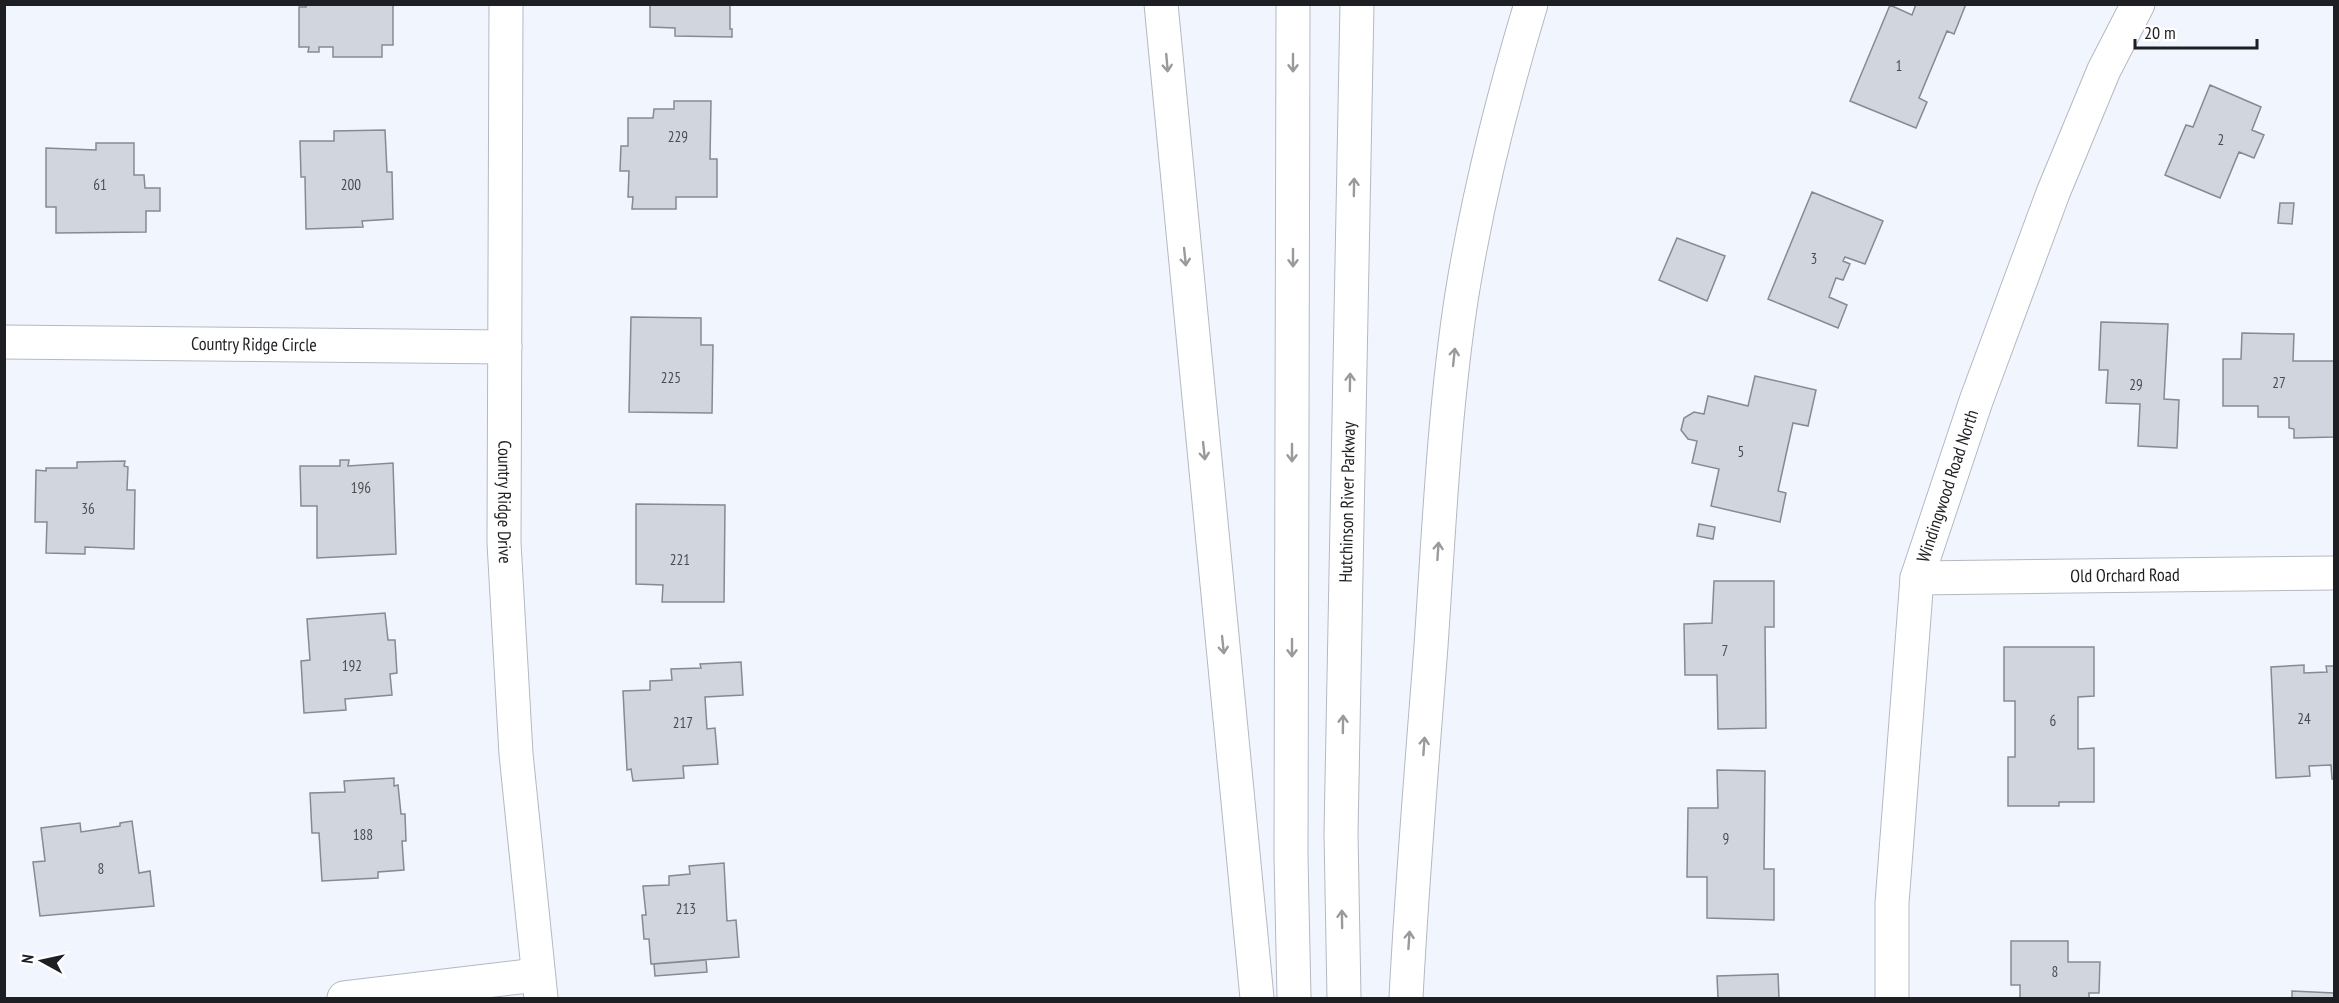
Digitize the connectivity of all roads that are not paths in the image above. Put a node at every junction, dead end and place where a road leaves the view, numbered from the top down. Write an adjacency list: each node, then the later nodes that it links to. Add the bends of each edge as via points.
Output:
1 (506, 4): 8 (main road, Country Ridge Drive)
2 (1161, 4): 13 (main road, one-way to 13)
3 (1293, 4): 14 (main road, one-way to 14)
4 (1357, 4): 15 (main road, Hutchinson River Parkway, one-way to 4, via 1341,821)
5 (1531, 4): 16 (main road, one-way to 5, via 1457,334 1491,145)
6 (2138, 4): 10 (main road, Windingwood Road North, via 2104,70 2053,193 1976,401)
7 (4, 342): 8 (main road, Country Ridge Circle)
8 (505, 347): 11 (main road, Country Ridge Drive, via 504,543 516,754)
9 (2334, 573): 10 (main road, Old Orchard Road)
10 (1917, 578): 17 (main road, Windingwood Road North, via 1892,903)
11 (539, 987): 12 (main road)
12 (344, 999)
13 (1257, 999)
14 (1294, 999)
15 (1344, 999)
16 (1406, 999)
17 (1892, 999)

